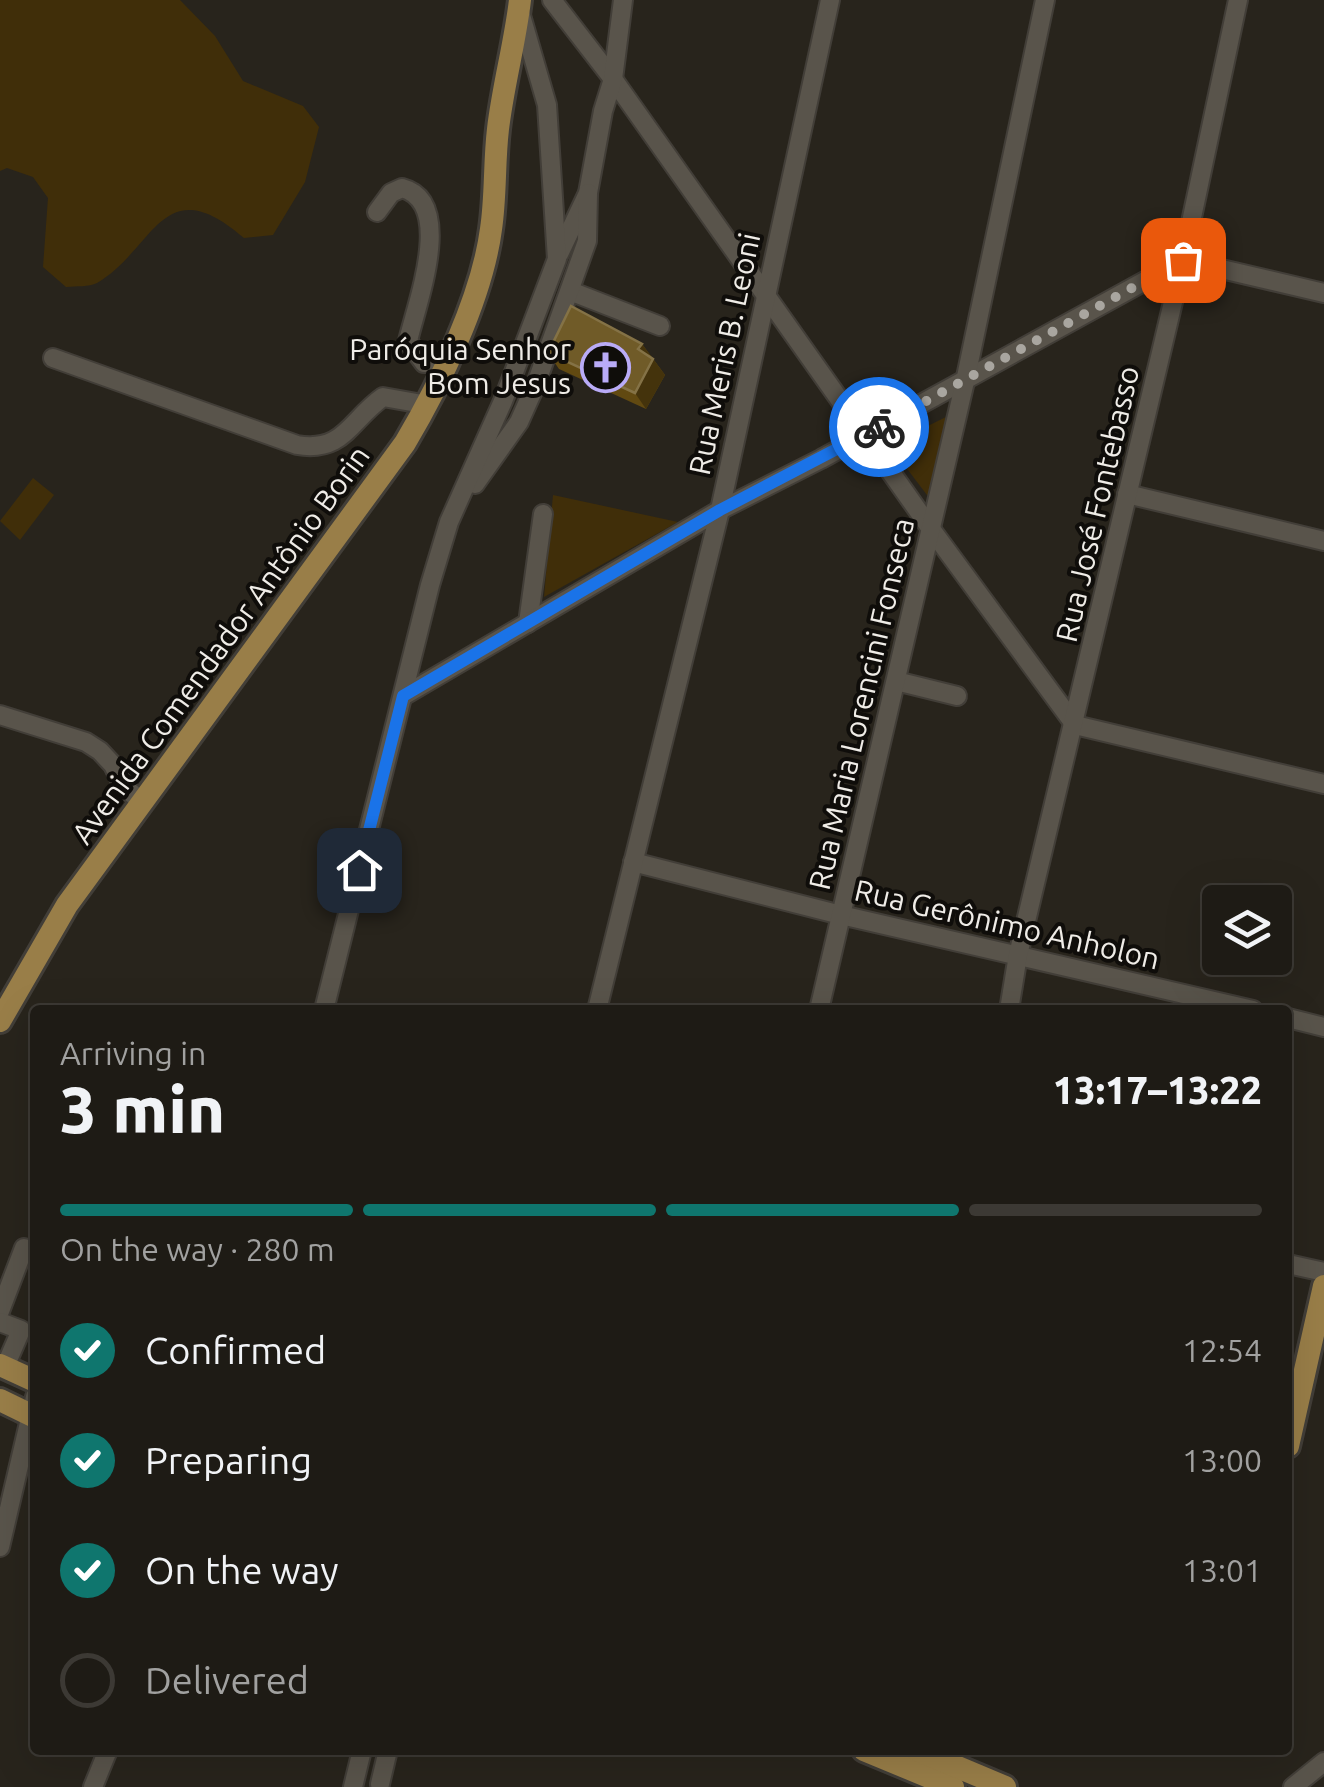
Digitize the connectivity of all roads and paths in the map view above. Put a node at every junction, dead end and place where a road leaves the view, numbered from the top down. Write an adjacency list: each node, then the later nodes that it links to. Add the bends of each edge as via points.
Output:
1 (552, 0): 7 (street)
2 (623, 0): 7 (street)
3 (830, 0): 14 (street, Rua Meris B. Leoni)
4 (1045, 0): 18 (street, Rua Maria Lorencini Fonseca)
5 (1240, 3): 11 (street, Rua José Fontebasso)
6 (519, 4): 10 (street, via 547,105); 17 (main road, Avenida Comendador Antônio Borin, via 498,133 491,232)
7 (614, 79): 8 (street); 14 (street)
8 (588, 193): 10 (street); 12 (street, via 587,241)
9 (377, 212): 17 (street, via 402,188 428,213 432,233 408,341 424,363)
10 (557, 259): 24 (street)
11 (1183, 260): 13 (street); 18 (street); 21 (street, Rua José Fontebasso)
12 (570, 291): 15 (street); 24 (street, via 518,422)
13 (1324, 293)
14 (766, 294): 20 (street); 22 (street, Rua Meris B. Leoni)
15 (660, 326)
16 (52, 358): 19 (street, via 318,448 332,444 384,397)
17 (448, 363): 19 (main road, Avenida Comendador Antônio Borin)
18 (966, 377): 20 (street); 25 (street, Rua Maria Lorencini Fonseca)
19 (428, 405): 34 (main road, Avenida Comendador Antônio Borin)
20 (866, 434): 22 (street); 25 (street)
21 (1126, 494): 26 (street); 32 (street, Rua José Fontebasso)
22 (720, 510): 27 (street); 35 (street, Rua Meris B. Leoni)
23 (543, 514): 27 (street)
24 (449, 522): 29 (street)
25 (931, 529): 28 (street, Rua Maria Lorencini Fonseca); 32 (street)
26 (1324, 541)
27 (528, 623): 29 (street)
28 (896, 680): 30 (street); 36 (street, Rua Maria Lorencini Fonseca)
29 (403, 696): 39 (street)
30 (958, 696)
31 (0, 715): 34 (street, via 100,750)
32 (1075, 725): 33 (street); 37 (street, Rua José Fontebasso)
33 (1324, 784)
34 (142, 802): 38 (main road, Avenida Comendador Antônio Borin)
35 (633, 862): 36 (street, Rua Gerônimo Anholon); 40 (street, Rua Meris B. Leoni)
36 (841, 915): 37 (street, Rua Gerônimo Anholon); 41 (street, Rua Maria Lorencini Fonseca)
37 (1018, 955): 42 (street, Rua José Fontebasso); 43 (street, Rua Gerônimo Anholon)
38 (6, 992): 45 (main road, Avenida Comendador Antônio Borin)
39 (325, 1005)
40 (599, 1005)
41 (820, 1005)
42 (1010, 1005)
43 (1232, 1005)
44 (1292, 1019): 46 (street)
45 (0, 1021)
46 (1324, 1027)
47 (24, 1248): 51 (street)
48 (1292, 1265): 49 (street)
49 (1324, 1272)
50 (1324, 1286): 58 (main road)
51 (0, 1311)
52 (0, 1322): 53 (street, via 21,1330)
53 (2, 1366): 54 (main road)
54 (30, 1379)
55 (0, 1400): 56 (main road)
56 (30, 1409)
57 (30, 1422): 59 (street)
58 (1292, 1428)
59 (0, 1546)
60 (106, 1755): 68 (street)
61 (361, 1755): 69 (street)
62 (387, 1755): 67 (street)
63 (885, 1755): 66 (main road)
64 (925, 1755): 66 (main road)
65 (1324, 1762): 71 (street)
66 (955, 1772): 70 (main road)
67 (380, 1784)
68 (93, 1787)
69 (352, 1787)
70 (1004, 1787)
71 (1294, 1787)

